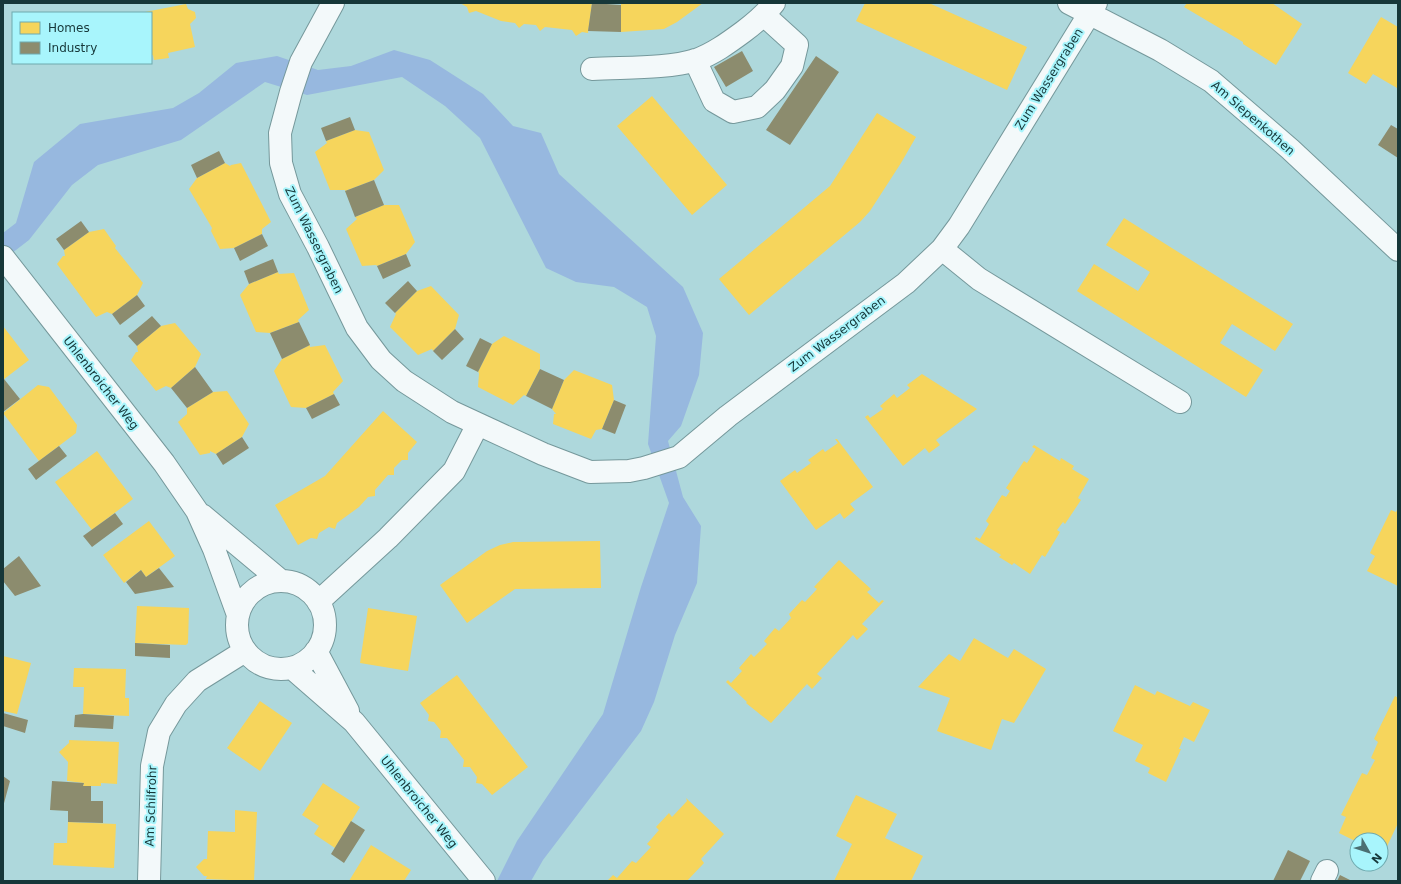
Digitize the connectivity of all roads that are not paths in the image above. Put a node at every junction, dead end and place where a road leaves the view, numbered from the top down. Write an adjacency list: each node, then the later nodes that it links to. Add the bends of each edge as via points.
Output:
1 (333, 3): 11 (street, Zum Wassergraben, via 301,62 280,133 281,163 290,194 356,328 381,360 404,381 452,412)
2 (1069, 3): 3 (street, Am Siepenkothen)
3 (1093, 8): 7 (street, Zum Wassergraben, via 959,226); 8 (street, Am Siepenkothen, via 1211,81 1290,149)
4 (769, 9): 5 (street, via 717,51); 5 (street, via 797,45 792,66 775,90 757,107 733,112 714,101)
5 (695, 60): 6 (street, via 659,66)
6 (592, 69)
7 (942, 249): 10 (street, via 979,279); 11 (street, Zum Wassergraben, via 906,283 728,416 679,457 629,471 590,472)
8 (1398, 250)
9 (8, 263): 12 (street, Uhlenbroicher Weg, via 164,463)
10 (1180, 402)
11 (478, 424): 14 (street, via 454,470 388,538)
12 (197, 511): 13 (street, Uhlenbroicher Weg); 15 (street, Uhlenbroicher Weg)
13 (281, 581): 14 (street, Uhlenbroicher Weg, via 295,584 308,591); 15 (street, Uhlenbroicher Weg, via 254,590 244,601)
14 (318, 602): 17 (street, Uhlenbroicher Weg, via 325,627)
15 (238, 615): 16 (street, Uhlenbroicher Weg, via 236,627)
16 (245, 651): 18 (street, Uhlenbroicher Weg, via 254,661 266,667 278,670); 21 (street, Am Schilfrohr, via 197,681 176,704 159,732 152,766)
17 (316, 651): 18 (street, Uhlenbroicher Weg, via 306,661); 19 (street, Uhlenbroicher Weg)
18 (292, 668): 19 (street, Uhlenbroicher Weg)
19 (354, 722): 20 (street, Uhlenbroicher Weg)
20 (483, 880)
21 (149, 881)

